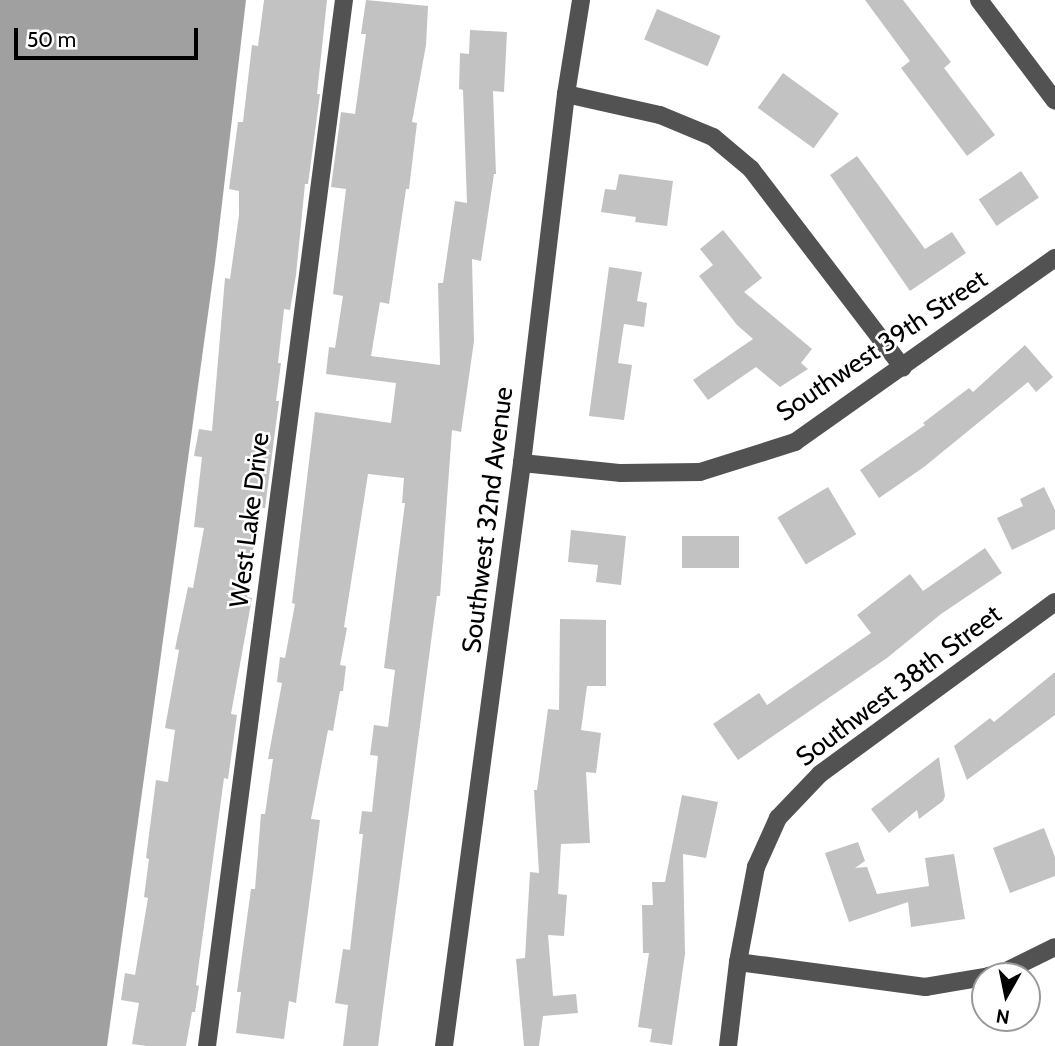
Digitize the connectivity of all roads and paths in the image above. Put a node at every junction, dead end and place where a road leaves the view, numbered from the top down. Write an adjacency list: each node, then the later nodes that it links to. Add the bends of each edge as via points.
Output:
1 (344, 0): 14 (street, West Lake Drive)
2 (581, 0): 4 (street, Southwest 32nd Avenue)
3 (979, 0): 5 (street)
4 (566, 94): 7 (street, via 660,115 713,136 751,169); 8 (street, Southwest 32nd Avenue)
5 (1055, 100)
6 (1055, 258): 7 (street, Southwest 39th Street)
7 (903, 368): 8 (street, Southwest 39th Street, via 795,442 700,472 621,473)
8 (522, 463): 15 (street, Southwest 32nd Avenue)
9 (1055, 601): 11 (street, Southwest 38th Street, via 820,774 778,818 756,867)
10 (1055, 947): 12 (street)
11 (738, 962): 13 (street, via 925,987); 16 (street, Southwest 38th Street)
12 (1024, 962)
13 (971, 979)
14 (207, 1046)
15 (444, 1046)
16 (728, 1046)

